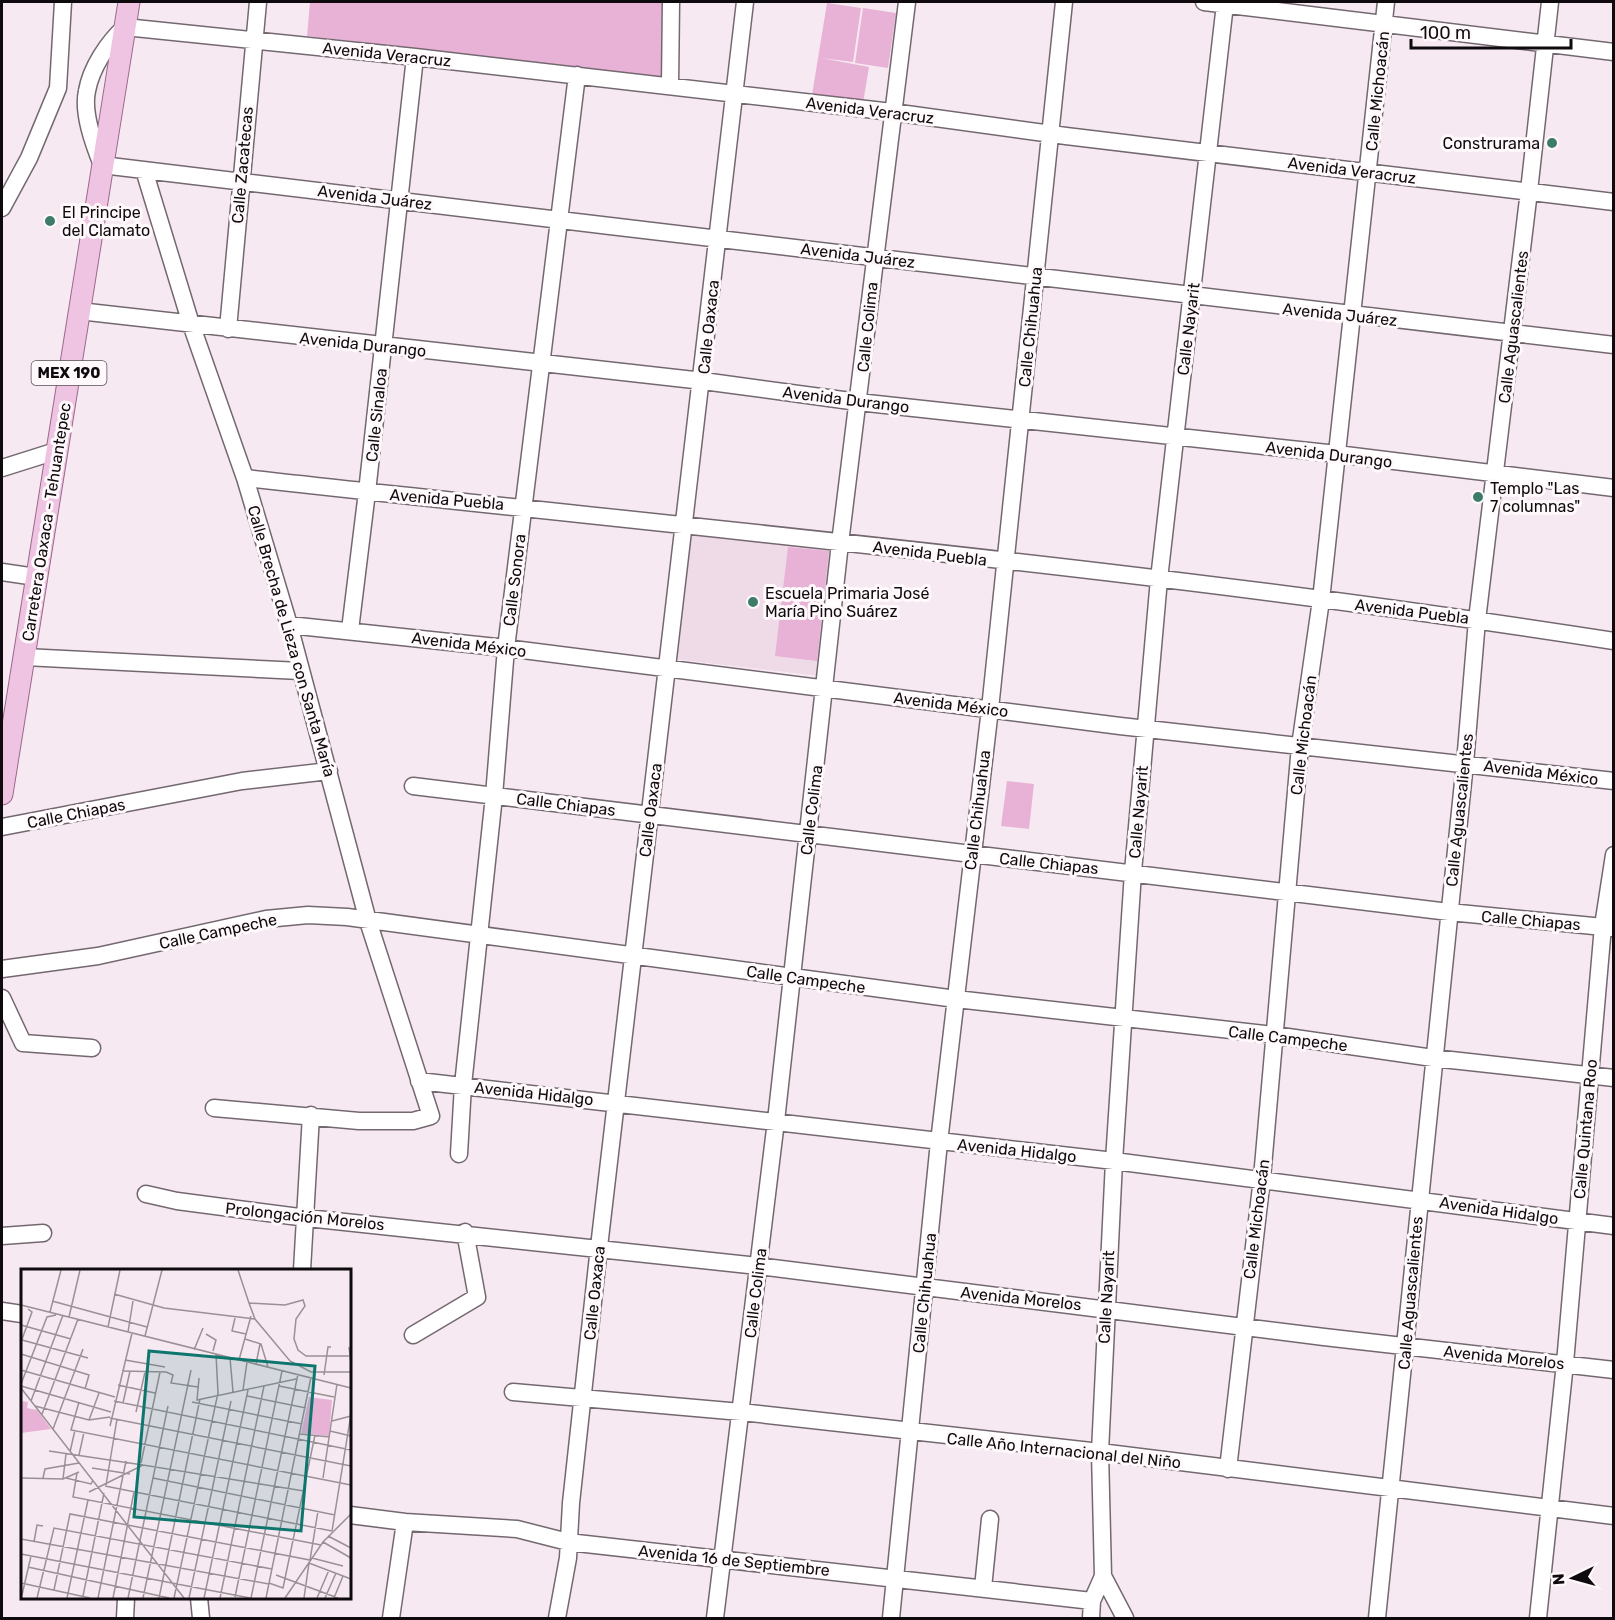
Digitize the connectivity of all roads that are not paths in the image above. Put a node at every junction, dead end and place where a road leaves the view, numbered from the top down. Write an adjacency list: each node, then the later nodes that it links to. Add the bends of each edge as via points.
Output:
1 (63, 2): 20 (street)
2 (129, 2): 13 (main road, Carretera Oaxaca - Tehuantepec / MEX 190)
3 (258, 2): 14 (street, Calle Zacatecas)
4 (671, 2): 19 (street)
5 (746, 2): 22 (street, Calle Oaxaca)
6 (907, 2): 23 (street, Calle Colima)
7 (1064, 2): 24 (street, Calle Chihuahua)
8 (1204, 2): 11 (street)
9 (1386, 2): 12 (street, Calle Michoacán)
10 (1550, 2): 15 (street, Calle Aguascalientes)
11 (1225, 4): 12 (street); 25 (street, Calle Nayarit)
12 (1383, 25): 15 (street); 28 (street, Calle Michoacán)
13 (125, 27): 14 (street, Avenida Veracruz); 21 (street, via 101,56); 26 (main road, Carretera Oaxaca - Tehuantepec / MEX 190)
14 (253, 41): 17 (street, Avenida Veracruz); 29 (street, Calle Zacatecas)
15 (1546, 44): 16 (street); 30 (street, Calle Aguascalientes)
16 (1614, 52)
17 (415, 57): 18 (street, Avenida Veracruz); 31 (street, Calle Sinaloa)
18 (577, 75): 19 (street, Avenida Veracruz); 34 (street, Calle Sonora)
19 (670, 86): 22 (street, Avenida Veracruz)
20 (58, 88): 21 (street); 33 (street, via 29,158)
21 (86, 92): 26 (street)
22 (734, 93): 23 (street, Avenida Veracruz); 35 (street, Calle Oaxaca)
23 (892, 112): 24 (street, Avenida Veracruz); 36 (street, Calle Colima)
24 (1051, 134): 25 (street, Avenida Veracruz); 37 (street, Calle Chihuahua)
25 (1209, 152): 28 (street, Avenida Veracruz); 38 (street, Calle Nayarit)
26 (102, 165): 27 (street, Avenida Juárez); 39 (main road, Carretera Oaxaca - Tehuantepec / MEX 190)
27 (144, 170): 29 (street, Avenida Juárez); 41 (street, Calle Brecha de Lieza con Santa María)
28 (1368, 172): 30 (street, Avenida Veracruz); 40 (street, Calle Michoacán)
29 (241, 181): 31 (street, Avenida Juárez); 42 (street, Calle Zacatecas)
30 (1529, 191): 32 (street, Avenida Veracruz); 43 (street, Calle Aguascalientes)
31 (399, 200): 34 (street, Avenida Juárez); 45 (street, Calle Sinaloa)
32 (1614, 202)
33 (2, 208)
34 (559, 219): 35 (street, Avenida Juárez); 46 (street, Calle Sonora)
35 (717, 238): 36 (street, Avenida Juárez); 47 (street, Calle Oaxaca)
36 (875, 256): 37 (street, Avenida Juárez); 48 (street, Calle Colima)
37 (1035, 279): 38 (street, Avenida Juárez); 49 (street, Calle Chihuahua)
38 (1191, 297): 40 (street, Avenida Juárez); 50 (street, Calle Nayarit)
39 (79, 312): 41 (street, Avenida Durango); 51 (main road, Carretera Oaxaca - Tehuantepec / MEX 190)
40 (1353, 315): 43 (street, Avenida Juárez); 52 (street, Calle Michoacán)
41 (190, 324): 42 (street, Avenida Durango); 55 (street, Calle Brecha de Lieza con Santa María)
42 (228, 329): 45 (street, Avenida Durango)
43 (1511, 333): 44 (street, Avenida Juárez); 54 (street, Calle Aguascalientes)
44 (1614, 345)
45 (383, 347): 46 (street, Avenida Durango); 57 (street, Calle Sinaloa)
46 (541, 364): 47 (street, Avenida Durango); 58 (street, Calle Sonora)
47 (703, 381): 48 (street, Avenida Durango); 59 (street, Calle Oaxaca)
48 (858, 402): 49 (street, Avenida Durango); 60 (street, Calle Colima)
49 (1021, 419): 50 (street, Avenida Durango); 61 (street, Calle Chihuahua)
50 (1175, 436): 52 (street, Avenida Durango); 64 (street, Calle Nayarit)
51 (56, 452): 53 (street); 63 (main road, Carretera Oaxaca - Tehuantepec / MEX 190)
52 (1337, 454): 54 (street, Avenida Durango); 65 (street, Calle Michoacán)
53 (2, 468)
54 (1496, 474): 56 (street, Avenida Durango); 66 (street, Calle Aguascalientes)
55 (245, 478): 57 (street, Avenida Puebla); 67 (street, Calle Brecha de Lieza con Santa María)
56 (1614, 488)
57 (367, 492): 58 (street, Avenida Puebla); 68 (street, Calle Sinaloa)
58 (524, 507): 59 (street, Avenida Puebla); 70 (street, Calle Sonora)
59 (682, 525): 60 (street, Avenida Puebla); 72 (street, Calle Oaxaca)
60 (840, 543): 61 (street, Avenida Puebla); 74 (street, Calle Colima)
61 (1006, 562): 64 (street, Avenida Puebla); 75 (street, Calle Chihuahua)
62 (2, 572): 63 (street)
63 (36, 577): 71 (main road, Carretera Oaxaca - Tehuantepec / MEX 190)
64 (1159, 579): 65 (street, Avenida Puebla); 76 (street, Calle Nayarit)
65 (1321, 600): 66 (street, Avenida Puebla); 78 (street, Calle Michoacán)
66 (1477, 620): 69 (street, Avenida Puebla); 79 (street, Calle Aguascalientes)
67 (289, 625): 68 (street, Avenida México); 73 (street, Calle Brecha de Lieza con Santa María)
68 (350, 630): 70 (street, Avenida México)
69 (1614, 641)
70 (506, 648): 72 (street, Avenida México); 84 (street, Calle Sonora)
71 (25, 657): 73 (street); 77 (main road, Carretera Oaxaca - Tehuantepec / MEX 190)
72 (668, 668): 74 (street, Avenida México); 85 (street, Calle Oaxaca)
73 (300, 671): 80 (street, Calle Brecha de Lieza con Santa María)
74 (825, 688): 75 (street, Avenida México); 87 (street, Calle Colima)
75 (990, 709): 76 (street, Avenida México); 88 (street, Calle Chihuahua)
76 (1146, 728): 78 (street, Avenida México); 90 (street, Calle Nayarit)
77 (5, 744): 83 (main road, Carretera Oaxaca - Tehuantepec / MEX 190)
78 (1300, 746): 79 (street, Avenida México); 91 (street, Calle Michoacán)
79 (1465, 763): 81 (street, Avenida México); 92 (street, Calle Aguascalientes)
80 (329, 771): 86 (street, Calle Chiapas, via 231,783); 93 (street, Calle Brecha de Lieza con Santa María)
81 (1614, 781)
82 (413, 786): 84 (street, Calle Chiapas)
83 (2, 794)
84 (494, 796): 85 (street, Calle Chiapas); 95 (street, Calle Sonora)
85 (649, 814): 87 (street, Calle Chiapas); 96 (street, Calle Oaxaca)
86 (2, 827)
87 (808, 834): 88 (street, Calle Chiapas); 98 (street, Calle Colima)
88 (972, 854): 90 (street, Calle Chiapas); 100 (street, Calle Chihuahua)
89 (1614, 855): 94 (street, Calle Quintana Roo)
90 (1133, 872): 91 (street, Calle Chiapas); 101 (street, Calle Nayarit)
91 (1287, 891): 92 (street, Calle Chiapas); 102 (street, Calle Michoacán)
92 (1449, 912): 94 (street, Calle Chiapas); 104 (street, Calle Aguascalientes)
93 (368, 921): 95 (street, Calle Campeche); 97 (street, Calle Campeche, via 308,915 266,919 98,956); 107 (street, Calle Brecha de Lieza con Santa María)
94 (1608, 927): 105 (street, Calle Quintana Roo)
95 (478, 935): 96 (street, Calle Campeche); 108 (street, Calle Sonora)
96 (633, 957): 98 (street, Calle Campeche); 109 (street, Calle Oaxaca)
97 (2, 969)
98 (792, 978): 100 (street, Calle Campeche); 112 (street, Calle Colima)
99 (2, 998): 103 (street, via 23,1043)
100 (956, 999): 101 (street, Calle Campeche); 113 (street, Calle Chihuahua)
101 (1124, 1018): 102 (street, Calle Campeche); 115 (street, Calle Nayarit)
102 (1274, 1035): 104 (street, Calle Campeche); 116 (street, Calle Michoacán)
103 (92, 1048)
104 (1433, 1058): 105 (street, Calle Campeche); 118 (street, Calle Aguascalientes)
105 (1590, 1076): 106 (street, Calle Campeche); 120 (street, Calle Quintana Roo)
106 (1614, 1078)
107 (419, 1081): 108 (street, Avenida Hidalgo); 111 (street, Calle Brecha de Lieza con Santa María, via 431,1116 413,1121 359,1121)
108 (463, 1086): 109 (street, Avenida Hidalgo); 114 (street, Calle Sonora)
109 (617, 1102): 112 (street, Avenida Hidalgo); 125 (street, Calle Oaxaca)
110 (214, 1108): 111 (street)
111 (311, 1115): 119 (street)
112 (776, 1120): 113 (street, Avenida Hidalgo); 126 (street, Calle Colima)
113 (939, 1142): 115 (street, Avenida Hidalgo); 128 (street, Calle Chihuahua)
114 (459, 1154)
115 (1114, 1161): 116 (street, Avenida Hidalgo); 129 (street, Calle Nayarit)
116 (1262, 1179): 118 (street, Avenida Hidalgo); 132 (street, Calle Michoacán)
117 (146, 1194): 119 (street, Prolongación Morelos)
118 (1418, 1199): 120 (street, Avenida Hidalgo); 134 (street, Calle Aguascalientes)
119 (307, 1218): 122 (street, Prolongación Morelos); 127 (street)
120 (1576, 1221): 121 (street, Avenida Hidalgo); 135 (street, Calle Quintana Roo)
121 (1614, 1226)
122 (465, 1232): 125 (street, Avenida Morelos); 133 (street, via 477,1297)
123 (43, 1233): 124 (street)
124 (2, 1236)
125 (599, 1247): 126 (street, Avenida Morelos); 138 (street, Calle Oaxaca)
126 (758, 1266): 128 (street, Avenida Morelos); 139 (street, Calle Colima)
127 (302, 1269)
128 (925, 1287): 129 (street, Avenida Morelos); 140 (street, Calle Chihuahua)
129 (1105, 1308): 132 (street, Avenida Morelos); 141 (street, Calle Nayarit)
130 (2, 1311): 131 (street)
131 (21, 1314)
132 (1243, 1327): 134 (street, Avenida Morelos); 142 (street, Calle Michoacán)
133 (413, 1335)
134 (1406, 1347): 135 (street, Avenida Morelos); 143 (street, Calle Aguascalientes)
135 (1564, 1363): 136 (street, Avenida Morelos); 144 (street, Calle Quintana Roo)
136 (1614, 1370)
137 (513, 1392): 138 (street, Calle Año Internacional del Niño)
138 (583, 1398): 139 (street, Calle Año Internacional del Niño); 149 (street, Calle Oaxaca)
139 (741, 1412): 140 (street, Calle Año Internacional del Niño); 150 (street, Calle Colima)
140 (911, 1433): 141 (street, Calle Año Internacional del Niño); 152 (street, Calle Chihuahua)
141 (1100, 1452): 142 (street, Calle Año Internacional del Niño); 151 (street, Calle Nayarit)
142 (1228, 1469): 143 (street, Calle Año Internacional del Niño)
143 (1389, 1489): 144 (street, Calle Año Internacional del Niño); 165 (street, Calle Aguascalientes)
144 (1548, 1508): 146 (street, Calle Año Internacional del Niño); 166 (street, Calle Quintana Roo)
145 (351, 1515): 148 (street, Avenida 16 de Septiembre)
146 (1614, 1516)
147 (990, 1519): 153 (street)
148 (405, 1522): 149 (street, Avenida 16 de Septiembre, via 516,1529); 159 (street)
149 (568, 1542): 150 (street, Avenida 16 de Septiembre); 160 (street, Calle Oaxaca)
150 (722, 1559): 152 (street, Avenida 16 de Septiembre); 161 (street, Calle Colima)
151 (1103, 1576): 156 (street); 164 (street, Calle Nayarit)
152 (895, 1578): 153 (street, Avenida 16 de Septiembre); 162 (street, Calle Chihuahua)
153 (983, 1588): 156 (street, Avenida 16 de Septiembre)
154 (126, 1599): 157 (street)
155 (199, 1599): 158 (street)
156 (1092, 1601): 163 (street)
157 (125, 1618)
158 (201, 1618)
159 (391, 1618)
160 (557, 1618)
161 (716, 1618)
162 (891, 1618)
163 (1091, 1618)
164 (1125, 1618)
165 (1377, 1618)
166 (1538, 1618)

